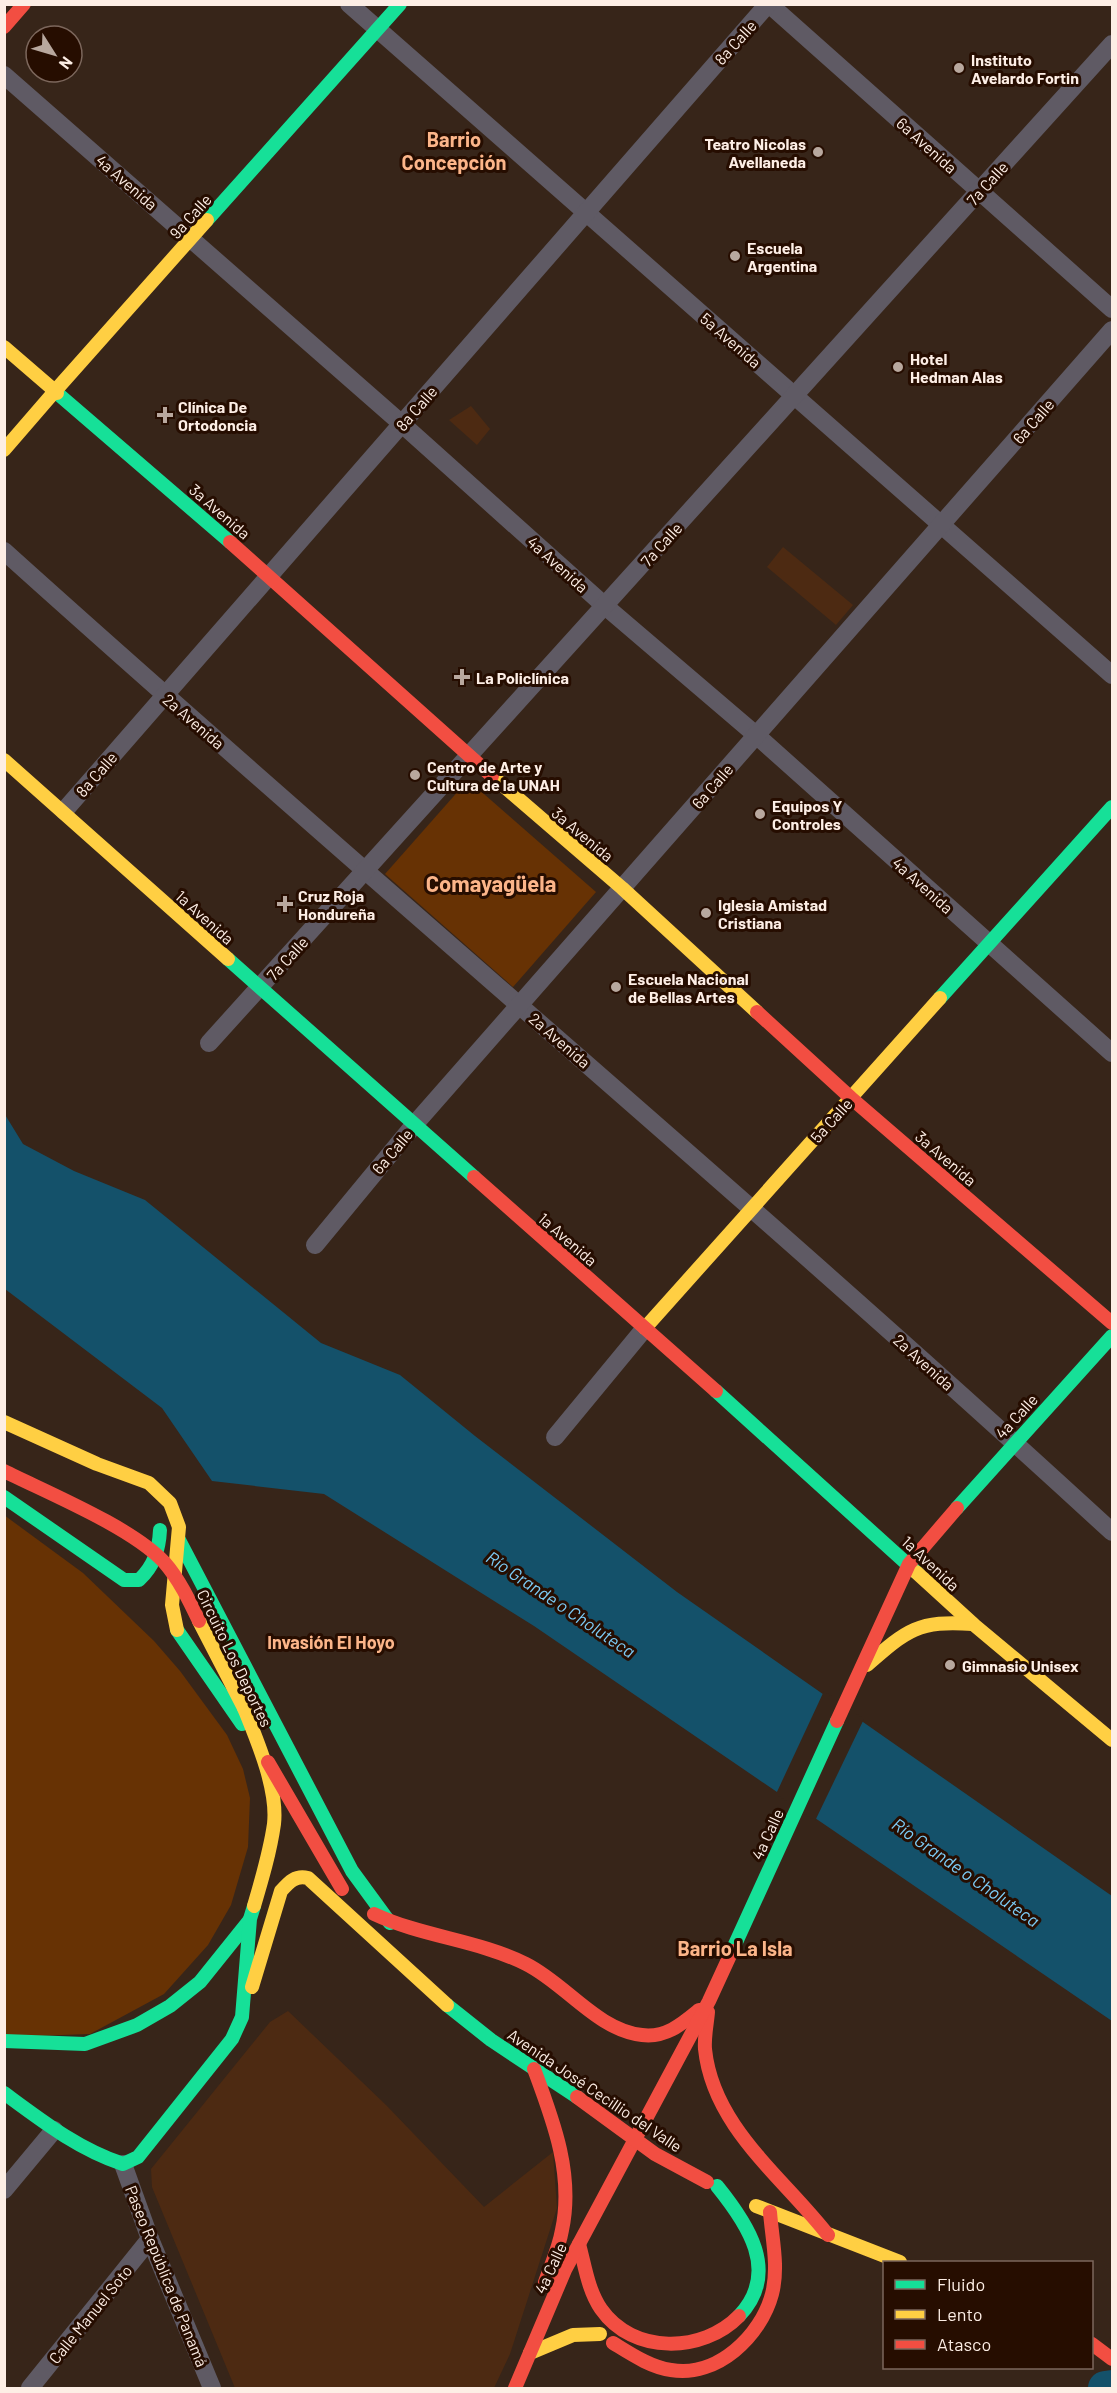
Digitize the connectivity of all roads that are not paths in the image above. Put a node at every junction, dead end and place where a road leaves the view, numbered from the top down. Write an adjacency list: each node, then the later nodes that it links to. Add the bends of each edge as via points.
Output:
1 (24, 4): 5 (street)
2 (349, 4): 6 (street, 5a Avenida)
3 (400, 4): 6 (street, 9a Calle)
4 (768, 4): 9 (street, 6a Avenida); 10 (street, 8a Calle)
5 (4, 27)
6 (378, 30): 10 (street, 5a Avenida); 11 (street, 9a Calle)
7 (1113, 44): 9 (street, 7a Calle)
8 (4, 75): 11 (street, 4a Avenida)
9 (979, 192): 12 (street, 6a Avenida); 16 (street, 7a Calle)
10 (585, 212): 16 (street, 5a Avenida); 17 (street, 8a Calle)
11 (191, 239): 15 (street, 9a Calle); 17 (street, 4a Avenida)
12 (1113, 309)
13 (1113, 330): 19 (street, 6a Calle)
14 (4, 347): 15 (street, 3a Avenida)
15 (55, 391): 18 (street, 9a Calle); 21 (street, 3a Avenida)
16 (795, 396): 19 (street, 5a Avenida); 22 (street, 7a Calle)
17 (402, 424): 21 (street, 8a Calle); 22 (street, 4a Avenida)
18 (4, 450)
19 (941, 525): 23 (street, 5a Avenida); 25 (street, 6a Calle)
20 (4, 551): 24 (street, 2a Avenida)
21 (269, 576): 24 (street, 8a Calle); 26 (street, 3a Avenida)
22 (605, 606): 25 (street, 4a Avenida); 26 (street, 7a Calle)
23 (1113, 675)
24 (164, 695): 29 (street, 8a Calle); 30 (street, 2a Avenida)
25 (756, 735): 31 (street, 6a Calle); 32 (street, 4a Avenida)
26 (469, 758): 30 (street, 7a Calle); 31 (street, 3a Avenida)
27 (4, 760): 29 (street, 1a Avenida)
28 (1113, 807): 32 (street, 5a Calle)
29 (63, 811): 33 (street, 1a Avenida)
30 (366, 872): 33 (street, 7a Calle); 34 (street, 2a Avenida)
31 (622, 888): 34 (street, 6a Calle); 37 (street, 3a Avenida)
32 (989, 944): 36 (street, 4a Avenida); 37 (street, 5a Calle)
33 (260, 989): 35 (street, 7a Calle); 38 (street, 1a Avenida)
34 (520, 1004): 38 (street, 6a Calle); 39 (street, 2a Avenida)
35 (209, 1043)
36 (1113, 1053)
37 (851, 1098): 39 (street, 5a Calle); 41 (street, 3a Avenida)
38 (414, 1125): 40 (street, 6a Calle); 42 (street, 1a Avenida)
39 (752, 1208): 42 (street, 5a Calle); 46 (street, 2a Avenida)
40 (315, 1245)
41 (1113, 1323)
42 (645, 1328): 45 (street, 5a Calle); 52 (street, 1a Avenida)
43 (1113, 1335): 46 (street, 4a Calle)
44 (4, 1422): 51 (street, via 149,1483 170,1503 179,1527)
45 (555, 1437)
46 (1014, 1442): 50 (street, 2a Avenida); 52 (street, 4a Calle)
47 (4, 1471): 56 (street, Circuito Los Deportes, bridge, via 124,1532 164,1561 186,1595 244,1708)
48 (4, 1497): 49 (street, via 124,1580 139,1580 150,1569 160,1540)
49 (154, 1514)
50 (1113, 1532)
51 (179, 1540): 56 (street, via 172,1605 176,1628); 59 (street, via 352,1870)
52 (909, 1564): 53 (street, 1a Avenida); 54 (street, 4a Calle)
53 (974, 1624): 54 (street, via 923,1624 906,1632); 55 (street, 1a Avenida)
54 (857, 1678): 61 (street, 4a Calle)
55 (1111, 1734)
56 (261, 1750): 57 (street, Avenida José Cecillio del Valle); 58 (street, Circuito Los Deportes, via 274,1822)
57 (348, 1899): 59 (street); 60 (street, Avenida José Cecillio del Valle)
58 (250, 1919): 62 (street, Circuito Los Deportes); 63 (street, via 200,1982 137,2025 86,2044)
59 (390, 1923): 61 (street, via 500,1953 526,1964 557,1982 619,2029 635,2034 671,2031 684,2025)
60 (366, 1929): 62 (street, Avenida José Cecillio del Valle, via 315,1882 300,1875 292,1879 278,1898); 64 (street, Avenida José Cecillio del Valle, via 434,1995)
61 (709, 2001): 71 (street, via 705,2046 716,2097 729,2123); 73 (street, 4a Calle)
62 (242, 2017): 67 (street, Circuito Los Deportes, via 232,2039 150,2144 138,2157)
63 (4, 2041)
64 (534, 2069): 68 (street, Avenida José Cecillio del Valle, bridge, via 655,2154); 84 (street, via 565,2160 564,2222 528,2335)
65 (4, 2093): 66 (street)
66 (54, 2130): 67 (street, via 106,2159); 69 (street)
67 (123, 2164): 72 (street, Paseo República de Panamá)
68 (712, 2184): 70 (street, Avenida José Cecillio del Valle); 73 (street, via 746,2223 758,2255 759,2276 743,2313 715,2337 688,2345 657,2344 626,2333 593,2298)
69 (4, 2190)
70 (770, 2212): 71 (street, Avenida José Cecillio del Valle); 78 (street, via 775,2276 771,2299 758,2327 739,2347 717,2361 679,2371 638,2357)
71 (828, 2235): 74 (street, Avenida José Cecillio del Valle)
72 (150, 2239): 82 (street, Calle Manuel Soto); 83 (street, Paseo República de Panamá)
73 (579, 2244): 75 (street, 4a Calle)
74 (898, 2261)
75 (565, 2270): 76 (street); 80 (street, 4a Calle)
76 (574, 2290)
77 (589, 2322): 78 (street)
78 (600, 2334): 80 (street, via 591,2332 560,2339)
79 (1093, 2345): 81 (street)
80 (530, 2354): 85 (street, 4a Calle)
81 (1113, 2359)
82 (30, 2388)
83 (212, 2388)
84 (503, 2388)
85 (515, 2388)

